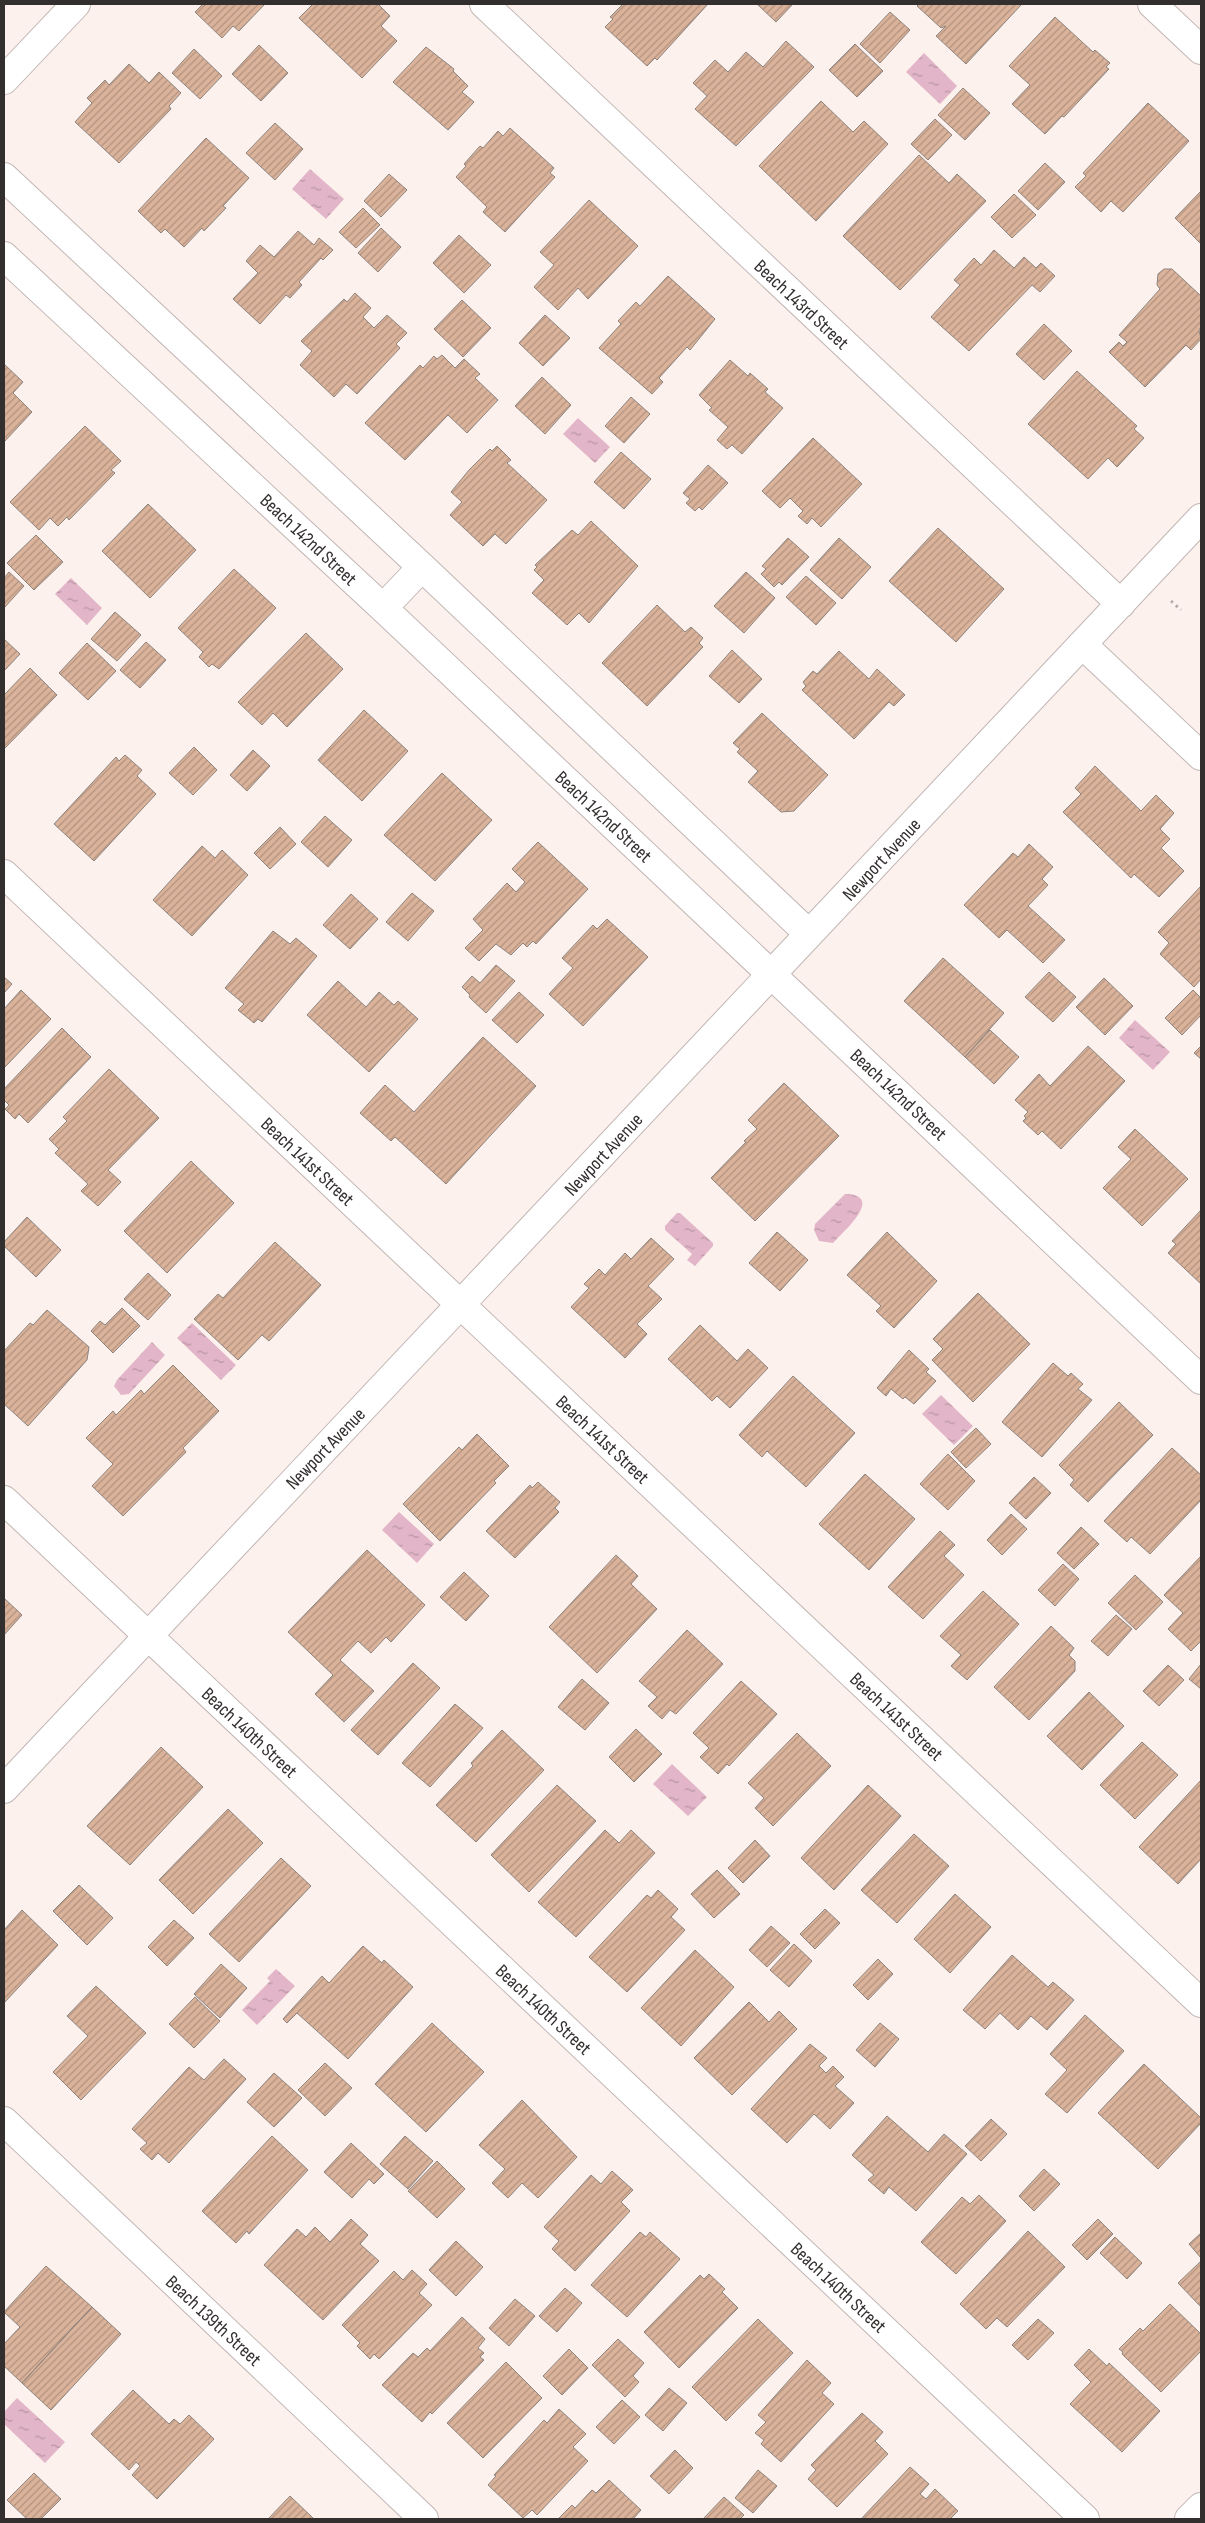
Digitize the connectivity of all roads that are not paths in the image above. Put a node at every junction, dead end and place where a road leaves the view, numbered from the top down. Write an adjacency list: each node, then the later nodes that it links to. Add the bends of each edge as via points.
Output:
1 (76, 4): 5 (street)
2 (484, 4): 10 (street, Beach 143rd Street)
3 (1152, 4): 4 (street)
4 (1201, 50)
5 (4, 80)
6 (4, 177): 9 (street)
7 (4, 256): 11 (street, Beach 142nd Street)
8 (1201, 518): 10 (street, Newport Avenue)
9 (422, 567): 11 (street); 15 (street)
10 (1121, 604): 12 (street, Newport Avenue)
11 (383, 608): 16 (street, Beach 142nd Street)
12 (1083, 645): 13 (street); 15 (street, Newport Avenue)
13 (1201, 756)
14 (4, 874): 17 (street, Beach 141st Street)
15 (809, 934): 16 (street, Newport Avenue)
16 (772, 974): 17 (street, Newport Avenue); 18 (street, Beach 142nd Street)
17 (461, 1304): 20 (street, Newport Avenue); 22 (street, Beach 141st Street)
18 (1201, 1380)
19 (4, 1500): 20 (street, Beach 140th Street)
20 (148, 1635): 21 (street, Newport Avenue); 26 (street, Beach 140th Street)
21 (4, 1789)
22 (1201, 2003)
23 (4, 2122): 25 (street, Beach 139th Street)
24 (1201, 2506): 27 (street)
25 (424, 2519)
26 (1085, 2519)
27 (1189, 2519)

